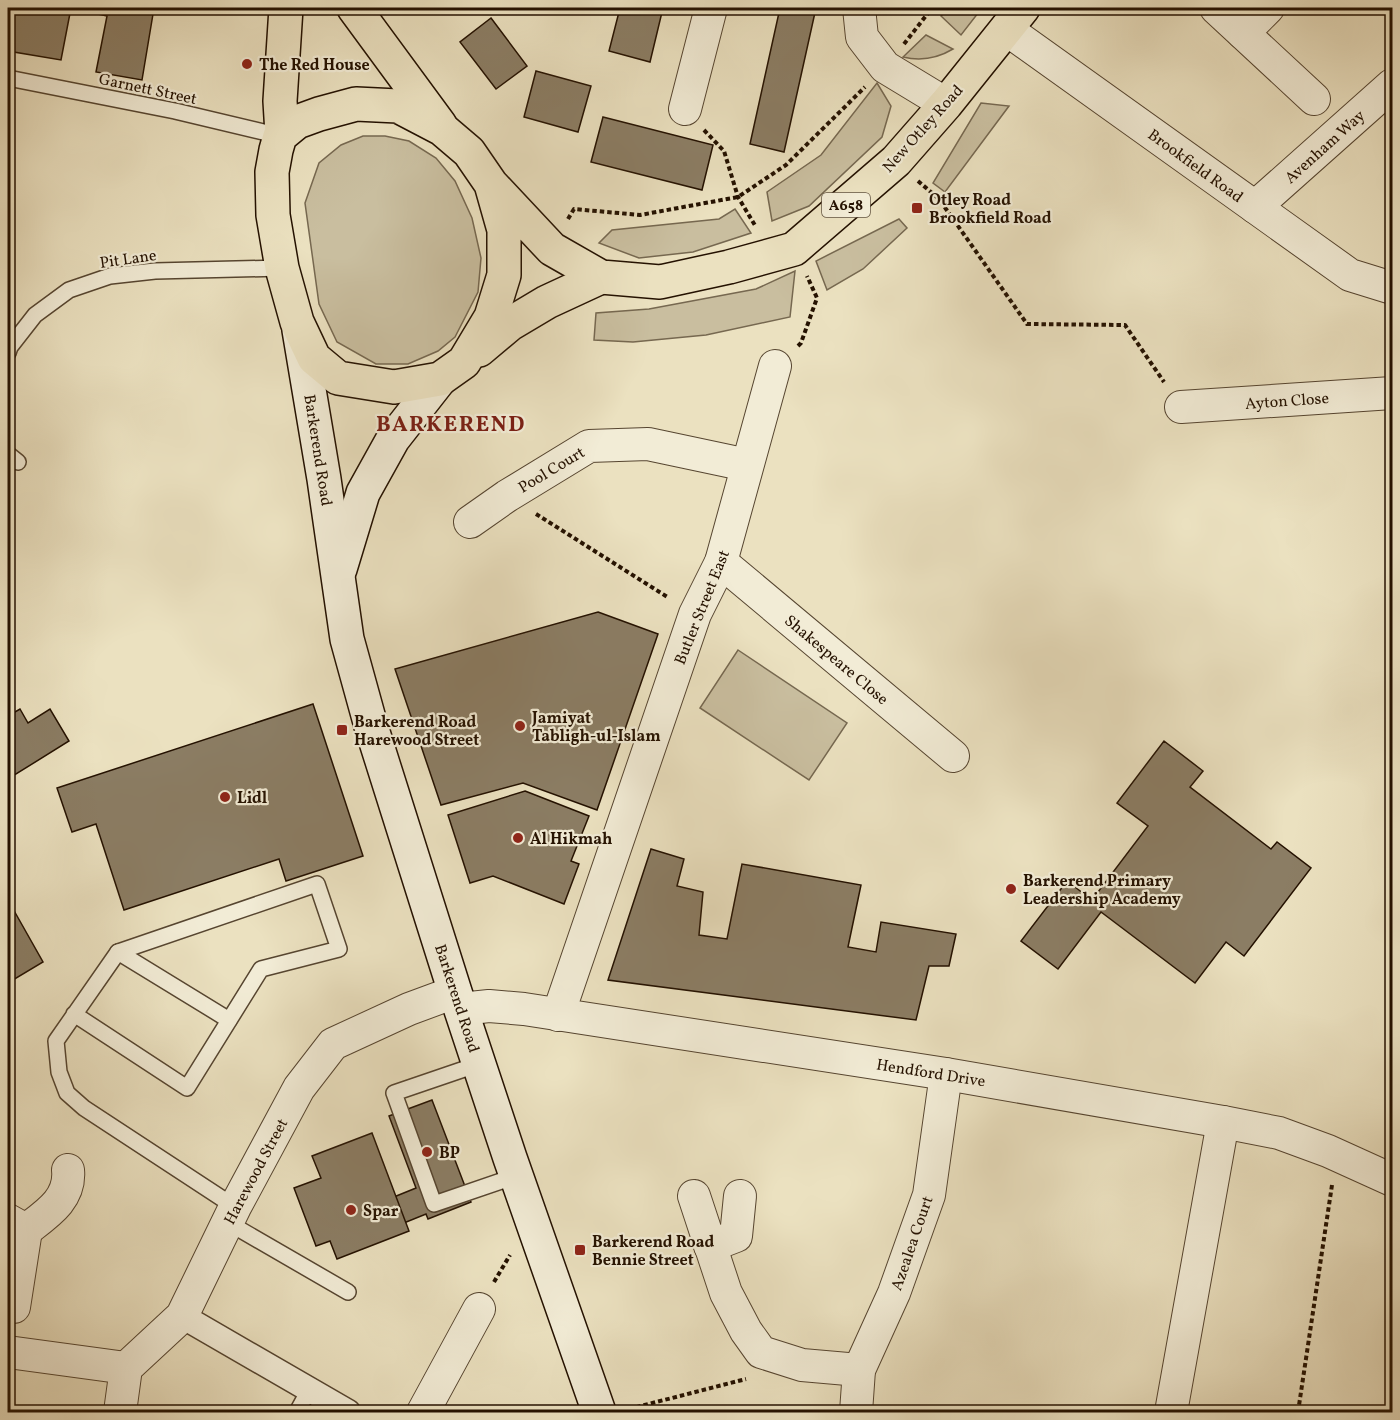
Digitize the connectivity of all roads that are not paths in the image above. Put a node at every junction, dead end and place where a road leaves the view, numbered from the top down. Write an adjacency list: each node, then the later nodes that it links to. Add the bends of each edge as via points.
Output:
1 (286, 8): 15 (main road)
2 (354, 8): 14 (main road)
3 (711, 8): 13 (street)
4 (859, 8): 12 (street, via 862,37 885,67)
5 (1216, 8): 8 (street)
6 (1268, 8): 8 (street)
7 (1015, 18): 12 (main road, New Otley Road / A658); 17 (street, Brookfield Road)
8 (1244, 33): 11 (street)
9 (8, 78): 15 (lane, Garnett Street)
10 (1392, 84): 17 (street, Avenham Way)
11 (1314, 99)
12 (946, 104): 19 (main road, New Otley Road / A658, via 896,161 794,249 660,282)
13 (685, 109)
14 (442, 129): 15 (main road, via 398,106 356,104 297,122); 16 (main road, via 469,152)
15 (281, 135): 18 (main road, via 272,171 273,215)
16 (491, 184): 19 (main road, New Otley Road / A658); 24 (main road, via 504,230 504,274 491,317)
17 (1255, 207): 20 (street, Brookfield Road, via 1350,275)
18 (282, 268): 21 (main road); 22 (lane, Pit Lane, via 110,276 69,290 35,315)
19 (601, 277): 24 (main road, New Otley Road / A658, via 510,324)
20 (1392, 288)
21 (297, 322): 24 (main road, via 314,358 338,378 394,387); 30 (main road, Barkerend Road)
22 (8, 353)
23 (775, 366): 27 (street, Butler Street East)
24 (452, 371): 30 (main road, Barkerend Road, via 393,439 363,493)
25 (1392, 393): 26 (street, Ayton Close)
26 (1181, 407)
27 (747, 465): 28 (street, Pool Court, via 648,444 589,446); 29 (street, Butler Street East)
28 (470, 522)
29 (721, 562): 31 (street, Shakespeare Close); 35 (street, Butler Street East, via 695,614)
30 (338, 578): 33 (main road, Barkerend Road, via 346,639)
31 (953, 756)
32 (118, 952): 34 (lane); 36 (lane); 36 (lane, via 317,884 339,949 261,969)
33 (458, 1000): 35 (street, Hendford Drive); 37 (main road, Barkerend Road); 45 (street, Harewood Street, via 409,1009 333,1044 299,1088)
34 (74, 1014): 36 (lane, via 187,1088); 45 (lane, via 56,1041 59,1072 67,1093)
35 (558, 1015): 38 (street, Hendford Drive)
36 (229, 1020)
37 (479, 1064): 41 (main road, Barkerend Road); 41 (lane, via 394,1093 434,1204)
38 (946, 1074): 39 (street, Hendford Drive); 54 (street, Azealea Court, via 929,1195 894,1293)
39 (1222, 1122): 42 (street, Hendford Drive, via 1279,1133); 62 (street)
40 (68, 1170): 46 (street, via 69,1178 58,1205)
41 (516, 1176): 56 (main road, Barkerend Road, via 531,1220)
42 (1392, 1180)
43 (694, 1196): 47 (street)
44 (740, 1196): 47 (street, via 736,1236)
45 (231, 1215): 48 (lane); 51 (street, Harewood Street)
46 (17, 1225): 49 (street)
47 (710, 1246): 54 (street, via 726,1293 761,1352 802,1365)
48 (348, 1292)
49 (14, 1307)
50 (479, 1309): 60 (street)
51 (182, 1316): 53 (street, Harewood Street); 55 (street)
52 (8, 1352): 53 (street)
53 (126, 1368): 57 (street)
54 (859, 1370): 61 (street, Azealea Court)
55 (309, 1390): 58 (lane); 59 (street)
56 (618, 1412)
57 (120, 1413)
58 (297, 1413)
59 (348, 1413)
60 (423, 1413)
61 (856, 1413)
62 (1172, 1413)

